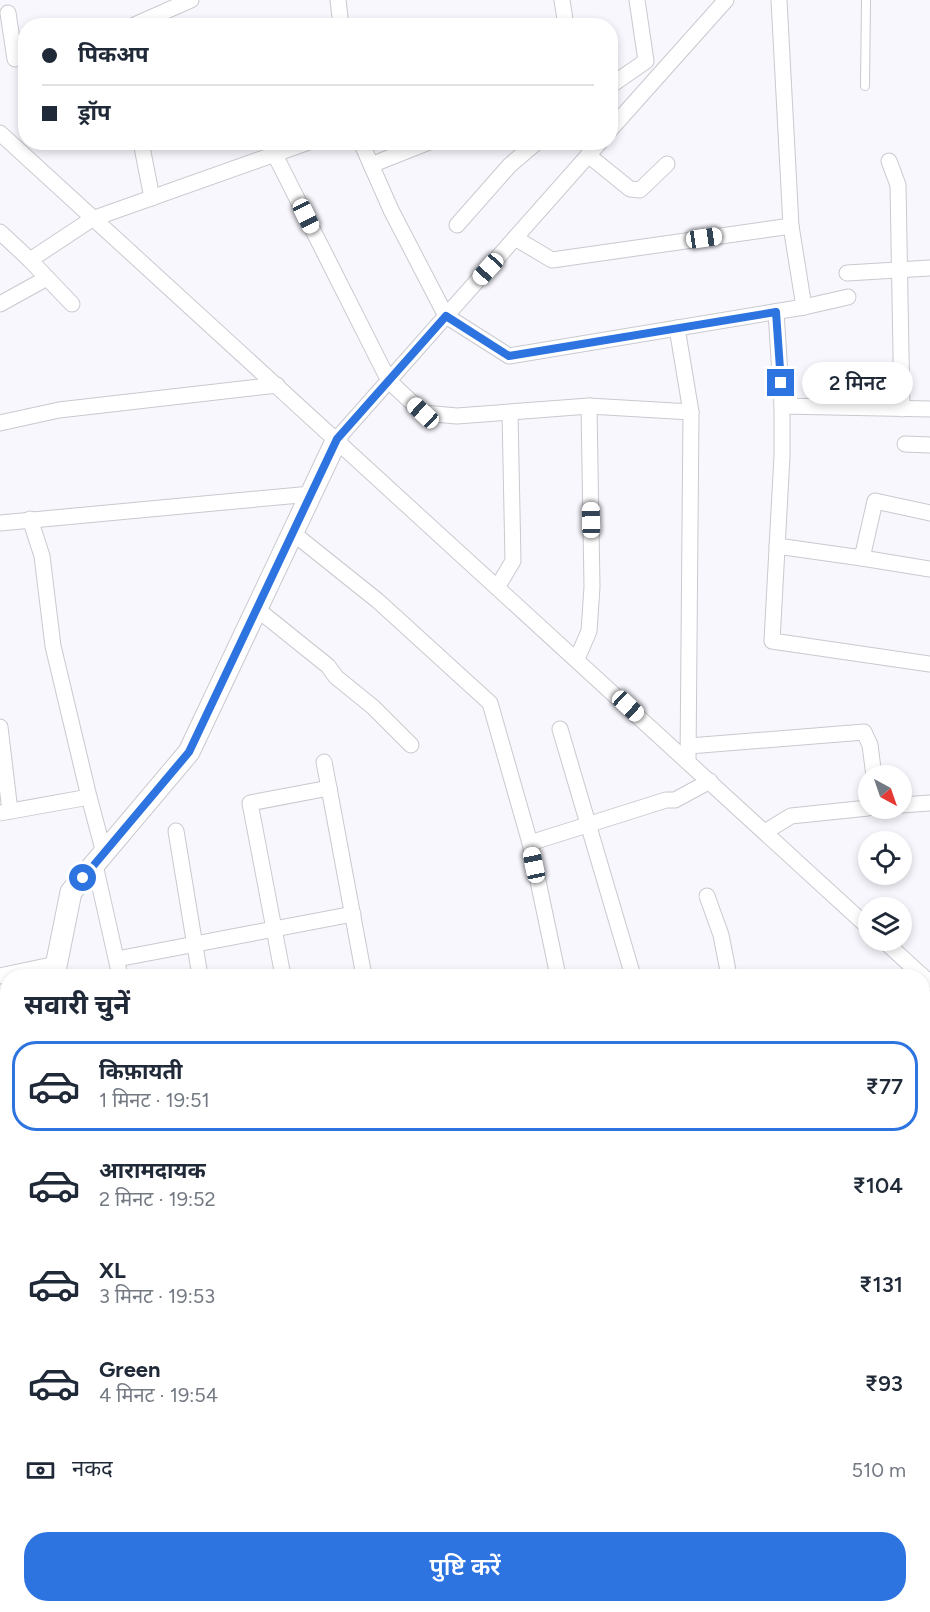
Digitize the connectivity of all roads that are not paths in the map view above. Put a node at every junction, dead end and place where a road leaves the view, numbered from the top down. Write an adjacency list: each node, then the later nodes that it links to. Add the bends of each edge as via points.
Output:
1 (191, 0): 9 (street)
2 (338, 0): 10 (street)
3 (562, 0): 11 (street)
4 (638, 0): 13 (street, via 646,61)
5 (726, 0): 15 (street)
6 (778, 0): 33 (street)
7 (866, 0): 14 (lane)
8 (4, 9): 12 (street)
9 (150, 18)
10 (340, 18)
11 (565, 18)
12 (15, 58)
13 (618, 80)
14 (865, 86)
15 (618, 121)
16 (0, 133): 17 (street)
17 (18, 150)
18 (18, 150): 31 (street)
19 (143, 150): 30 (street)
20 (286, 150): 25 (street)
21 (364, 150): 29 (street)
22 (409, 150): 29 (street)
23 (528, 150): 32 (street)
24 (593, 150): 26 (street)
25 (275, 154): 30 (street); 48 (street)
26 (588, 155): 28 (street, via 630,189 640,190); 35 (street)
27 (889, 161): 38 (street, via 898,185)
28 (666, 164)
29 (371, 165): 46 (street)
30 (152, 198): 31 (street)
31 (92, 219): 36 (street); 49 (street)
32 (458, 225)
33 (791, 226): 35 (street, via 552,260); 44 (street)
34 (0, 232): 36 (street)
35 (515, 238): 46 (street)
36 (30, 260): 40 (street)
37 (930, 268): 38 (street)
38 (900, 270): 39 (street); 52 (street)
39 (847, 273)
40 (47, 278): 42 (street); 43 (street)
41 (848, 297): 44 (street)
42 (0, 304)
43 (72, 304)
44 (804, 307): 45 (street)
45 (776, 312): 47 (street); 51 (street)
46 (446, 316): 47 (street, via 509,356); 48 (street)
47 (677, 328): 55 (street)
48 (389, 381): 54 (street, via 423,413 457,416); 57 (street)
49 (277, 385): 56 (street, via 59,410); 57 (street)
50 (589, 406): 54 (street); 55 (street); 70 (street, via 592,587 589,631)
51 (782, 406): 52 (street); 65 (street)
52 (902, 409): 53 (street)
53 (930, 409)
54 (510, 412): 68 (street, via 513,561)
55 (692, 412): 75 (street)
56 (0, 423)
57 (337, 439): 60 (street); 68 (street)
58 (905, 444): 59 (street)
59 (930, 445)
60 (311, 494): 62 (street); 64 (street)
61 (930, 513): 66 (street, via 875,501)
62 (30, 519): 63 (street); 80 (street, via 42,556 53,646)
63 (0, 523)
64 (293, 533): 69 (street); 88 (street, via 378,601 490,703)
65 (777, 546): 66 (street); 71 (street, via 772,641)
66 (862, 558): 67 (street)
67 (930, 569)
68 (498, 586): 70 (street)
69 (256, 609): 74 (street, via 328,666); 89 (street, via 189,752)
70 (577, 659): 75 (street)
71 (930, 664)
72 (0, 727): 84 (street)
73 (560, 729): 85 (street)
74 (411, 745)
75 (688, 754): 77 (street, via 864,732); 78 (street)
76 (324, 762): 79 (street)
77 (873, 765)
78 (710, 781): 85 (street, via 675,800); 87 (street)
79 (329, 788): 91 (street); 93 (street, via 250,803)
80 (89, 797): 84 (street); 89 (street)
81 (930, 803): 82 (street)
82 (912, 804)
83 (858, 809): 87 (street, via 791,816)
84 (5, 812)
85 (589, 825): 88 (street); 103 (street)
86 (177, 831): 94 (street)
87 (765, 832): 92 (street)
88 (530, 843): 102 (street)
89 (99, 859): 96 (street); 97 (street, via 71,892)
90 (707, 896): 104 (street)
91 (353, 914): 93 (street); 101 (street)
92 (858, 918)
93 (274, 929): 94 (street); 100 (street)
94 (195, 945): 96 (street); 99 (street)
95 (895, 951): 105 (street)
96 (117, 959): 98 (street)
97 (55, 969)
98 (119, 969)
99 (199, 969)
100 (282, 969)
101 (363, 969)
102 (557, 969)
103 (631, 969)
104 (728, 969)
105 (915, 969)

